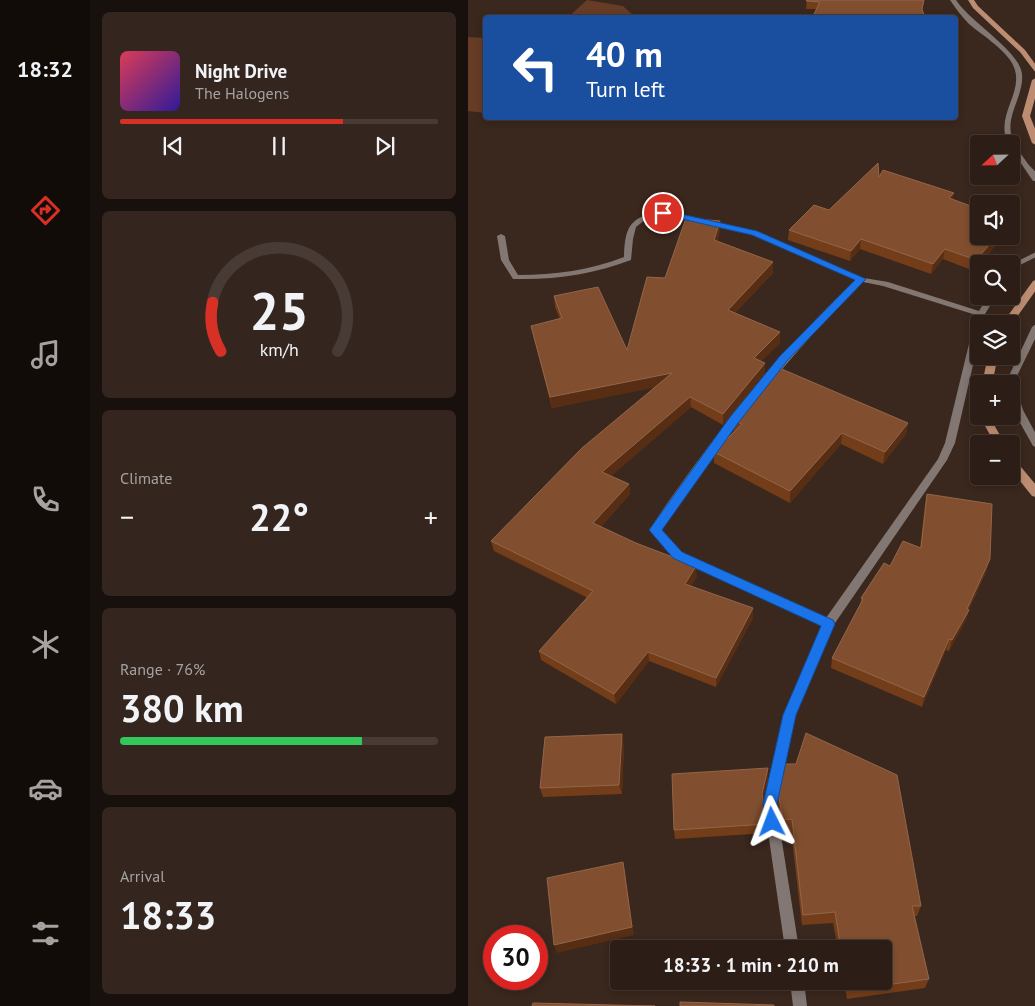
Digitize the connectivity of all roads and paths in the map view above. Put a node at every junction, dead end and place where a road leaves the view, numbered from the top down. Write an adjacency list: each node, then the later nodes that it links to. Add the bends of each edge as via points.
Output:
1 (952, 0): 2 (street, via 975,26 1015,61 1019,74 1018,90 1009,109 1008,136)
2 (1036, 179)
3 (501, 236): 6 (street, via 505,260 516,277 539,278 614,264 628,258 627,232 635,222 648,215 663,213 754,232)
4 (1036, 254): 5 (street)
5 (1020, 263)
6 (861, 279): 8 (street); 13 (street, via 784,359 734,420 655,530 678,555)
7 (986, 305): 8 (street)
8 (981, 314): 13 (street, via 950,443 942,460)
9 (1036, 326): 10 (street)
10 (1012, 375)
11 (1020, 414): 12 (street)
12 (1036, 444)
13 (828, 624): 14 (street, via 789,715 770,804)
14 (791, 940)
15 (797, 990): 16 (street)
16 (800, 1006)

